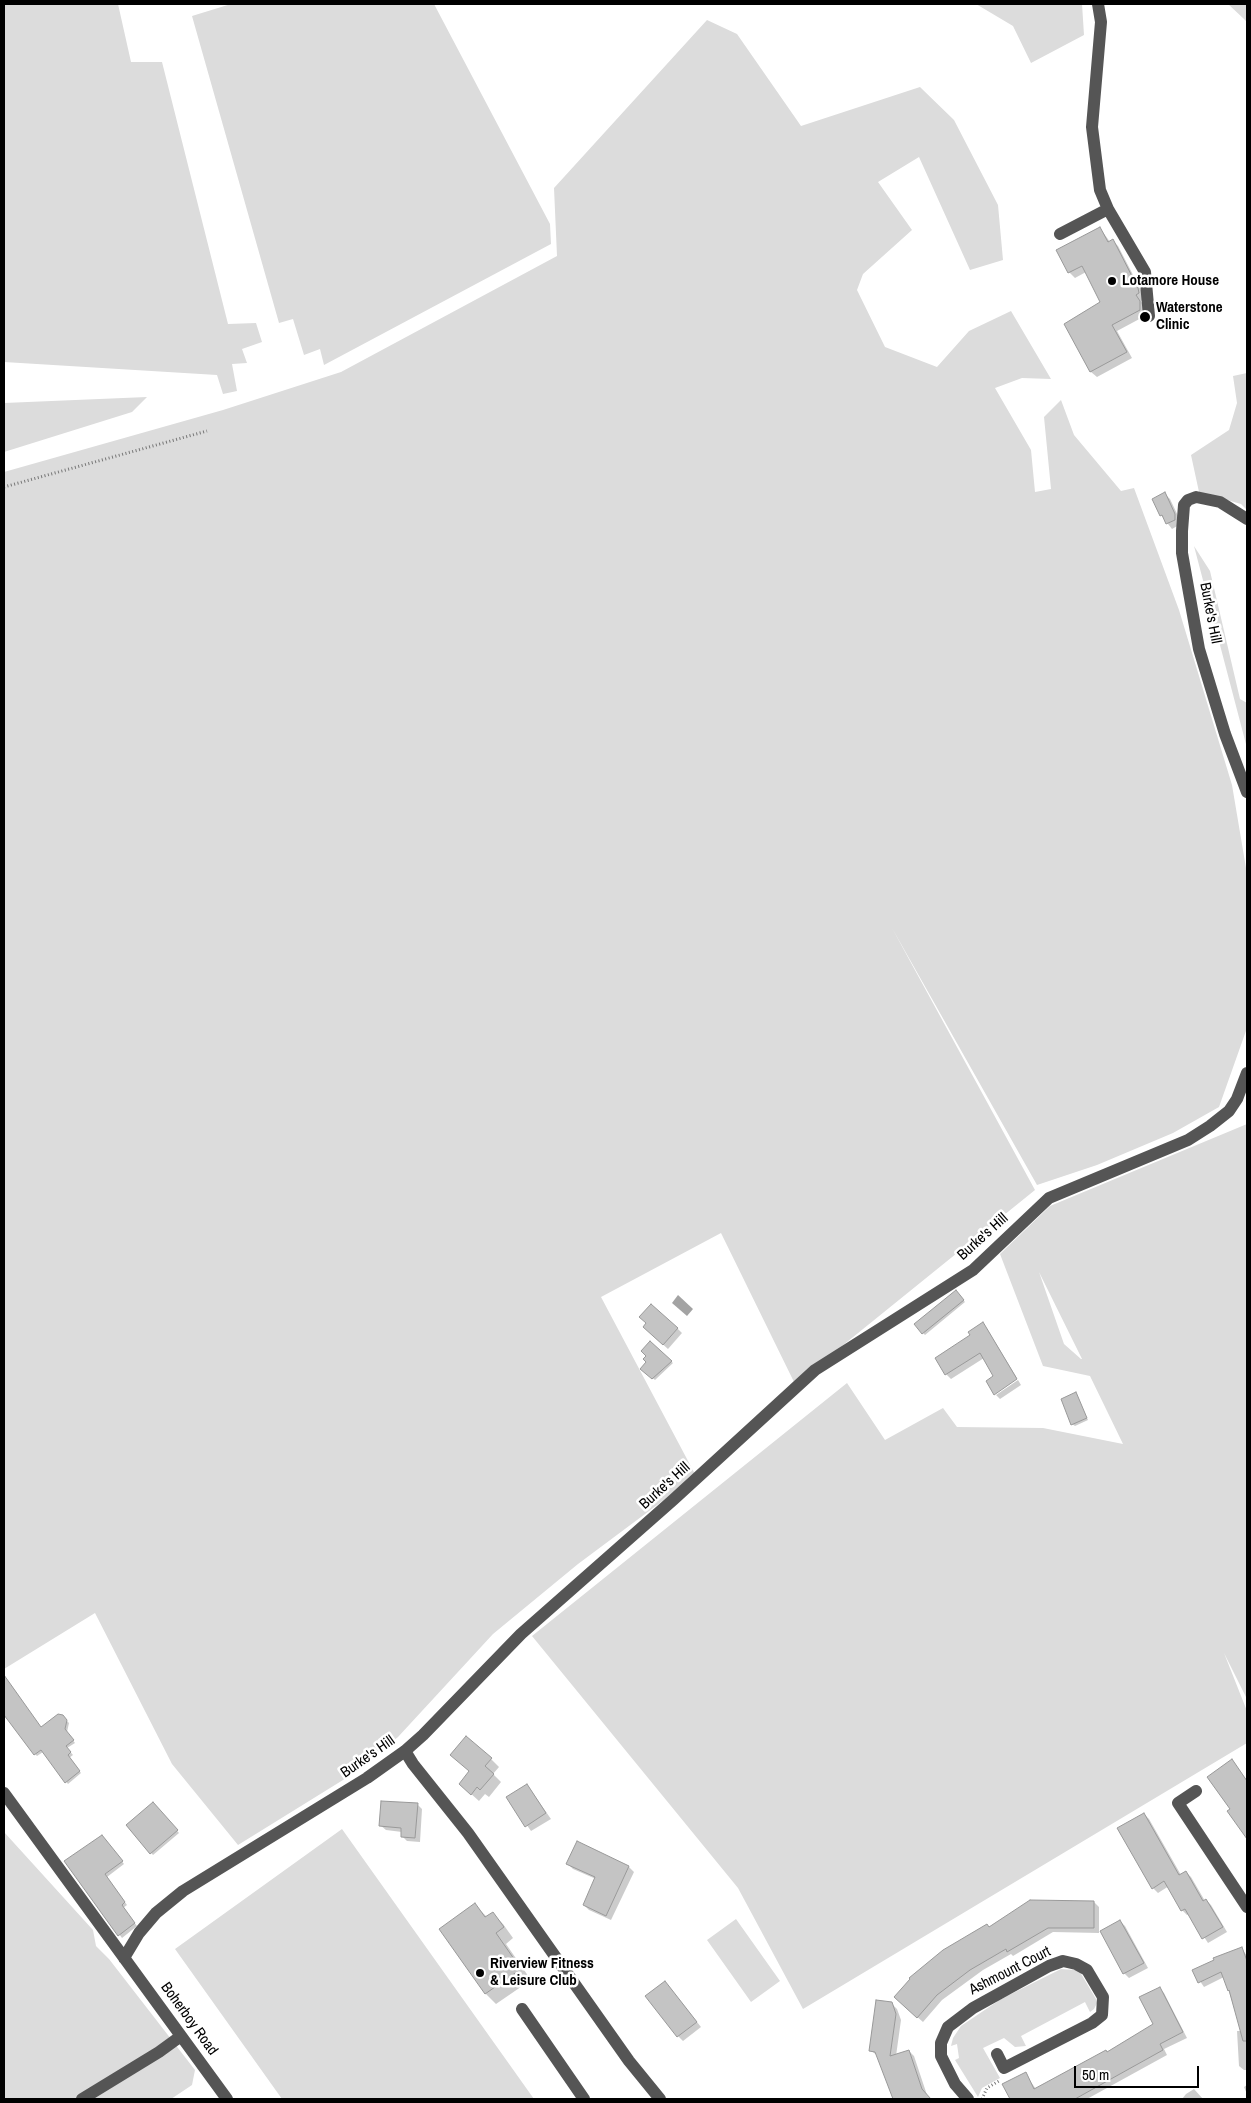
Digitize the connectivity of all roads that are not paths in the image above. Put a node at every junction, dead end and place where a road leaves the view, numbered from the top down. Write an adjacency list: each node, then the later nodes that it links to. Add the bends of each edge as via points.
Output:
1 (1098, 4): 2 (street, via 1100,22 1092,127 1100,190)
2 (1108, 209): 3 (street); 4 (street, via 1145,272)
3 (1060, 234)
4 (1149, 316)
5 (1247, 519): 6 (street, Burke's Hill, via 1220,502 1196,497 1184,505 1182,531 1182,553 1199,649)
6 (1247, 792)
7 (1247, 1073): 8 (street, Burke's Hill, via 1237,1100 1210,1126 1188,1140 1049,1198 973,1270 815,1370 521,1634)
8 (405, 1752): 12 (street, Burke's Hill, via 183,1891 156,1913); 19 (street, via 474,1841 629,2061)
9 (1196, 1791): 11 (street, via 1178,1803)
10 (4, 1794): 12 (street, Boherboy Road)
11 (1247, 1907)
12 (124, 1958): 14 (street, Boherboy Road)
13 (522, 2009): 18 (street)
14 (181, 2036): 16 (street); 17 (street, Boherboy Road)
15 (997, 2054): 20 (street, Ashmount Court, via 1004,2068 1092,2023 1102,2014 1103,1997 1087,1970 1063,1961 1049,1966 972,2008 948,2028 941,2043 942,2056 955,2084)
16 (82, 2099)
17 (227, 2099)
18 (584, 2099)
19 (660, 2099)
20 (968, 2099)

